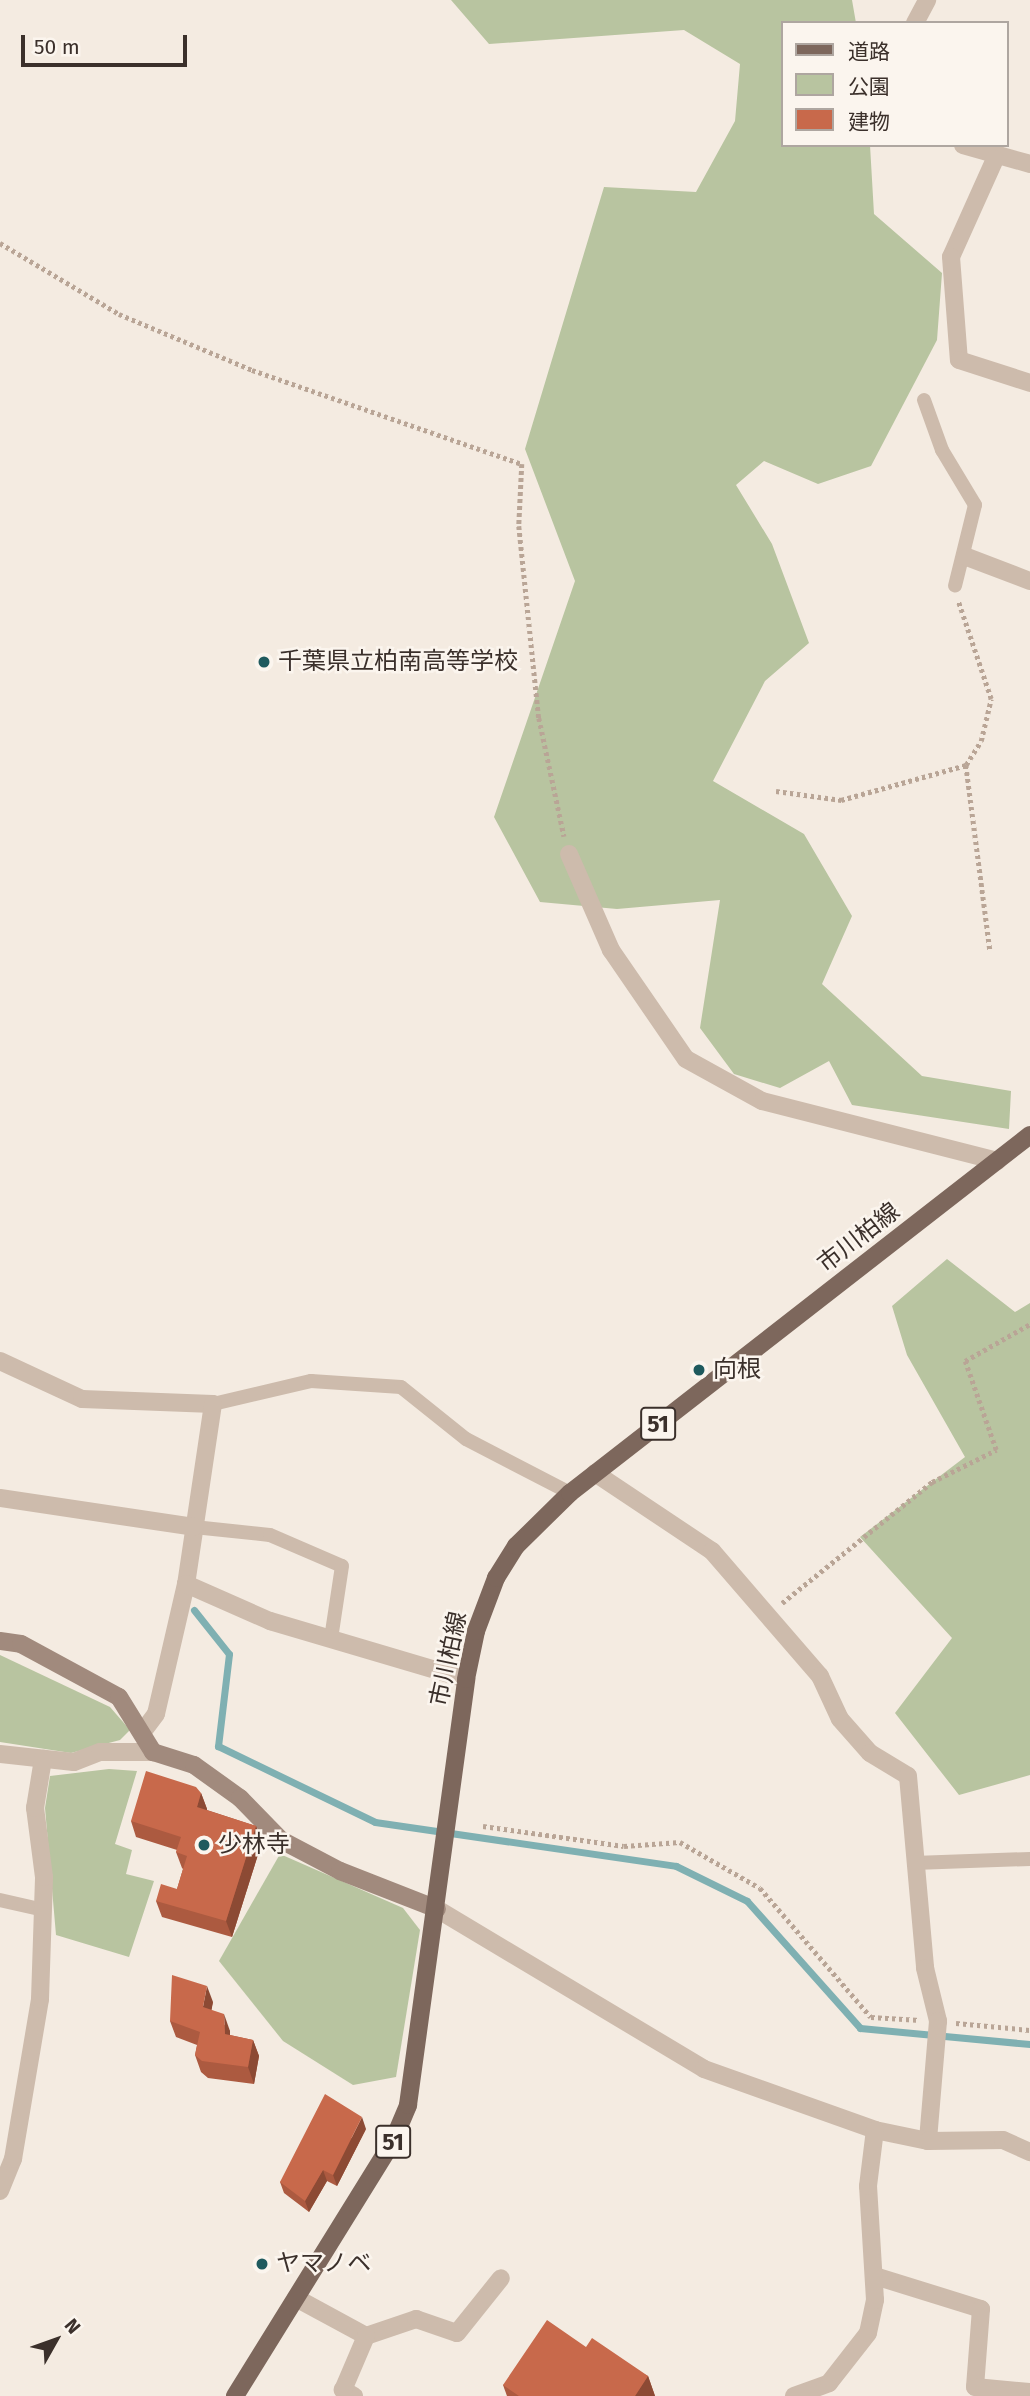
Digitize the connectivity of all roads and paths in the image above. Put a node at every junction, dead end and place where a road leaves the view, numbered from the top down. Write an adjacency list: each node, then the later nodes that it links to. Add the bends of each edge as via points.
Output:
1 (927, 0): 2 (street)
2 (916, 21)
3 (968, 147): 4 (street)
4 (995, 159): 5 (street); 7 (street, via 951,257 959,360)
5 (1030, 164)
6 (0, 243): 14 (path, via 119,314 228,360 522,464 519,526 539,718)
7 (1030, 383)
8 (924, 400): 9 (lane, via 942,450 971,489)
9 (967, 558): 10 (street); 11 (lane)
10 (1030, 581)
11 (956, 586): 12 (path, via 991,699 981,741)
12 (965, 765): 13 (path, via 841,800); 15 (path)
13 (776, 791)
14 (569, 854): 17 (street, via 611,950 686,1059 762,1101)
15 (990, 949)
16 (1030, 1135): 17 (main road, 市川柏線 / 51)
17 (997, 1161): 21 (main road, 市川柏線 / 51)
18 (1030, 1324): 26 (path, via 965,1361 996,1450 932,1482)
19 (0, 1361): 20 (street, via 82,1399)
20 (213, 1404): 22 (lane, via 311,1381 401,1387 466,1439); 24 (street)
21 (594, 1473): 22 (main road, 市川柏線 / 51); 26 (street, via 712,1551)
22 (570, 1493): 29 (main road, 市川柏線 / 51, via 516,1546 496,1578 475,1631)
23 (0, 1498): 24 (street)
24 (194, 1527): 25 (street); 27 (lane, via 270,1535 342,1566)
25 (186, 1584): 27 (street); 30 (street, via 156,1714)
26 (769, 1614): 36 (street, via 820,1676 840,1718 870,1753 908,1776)
27 (331, 1639): 29 (street)
28 (0, 1641): 30 (street, via 22,1644 119,1696)
29 (466, 1679): 38 (main road, 市川柏線 / 51)
30 (144, 1730): 31 (street)
31 (153, 1752): 33 (street); 38 (street, via 194,1765 292,1846)
32 (0, 1754): 33 (street)
33 (43, 1759): 39 (street, via 35,1808)
34 (483, 1826): 40 (path, via 624,1846 680,1842 760,1888 871,2017)
35 (1030, 1859): 36 (lane)
36 (914, 1863): 40 (street, via 925,1968)
37 (0, 1900): 39 (lane)
38 (437, 1909): 42 (street, via 704,2069); 48 (main road, 市川柏線 / 51, via 408,2105 393,2141)
39 (44, 1910): 45 (street, via 40,1999 13,2159)
40 (938, 2021): 41 (path); 43 (street)
41 (1030, 2030)
42 (875, 2130): 43 (street); 46 (street, via 868,2186)
43 (928, 2141): 44 (street, via 1003,2140)
44 (1030, 2152)
45 (0, 2191)
46 (875, 2276): 50 (street, via 981,2308 975,2388); 53 (street, via 868,2333 846,2368 829,2383)
47 (501, 2278): 49 (street, via 457,2333 416,2319)
48 (296, 2298): 49 (street); 51 (main road, 市川柏線 / 51)
49 (366, 2336): 52 (street, via 343,2390)
50 (1030, 2392)
51 (235, 2396)
52 (354, 2396)
53 (794, 2396)

